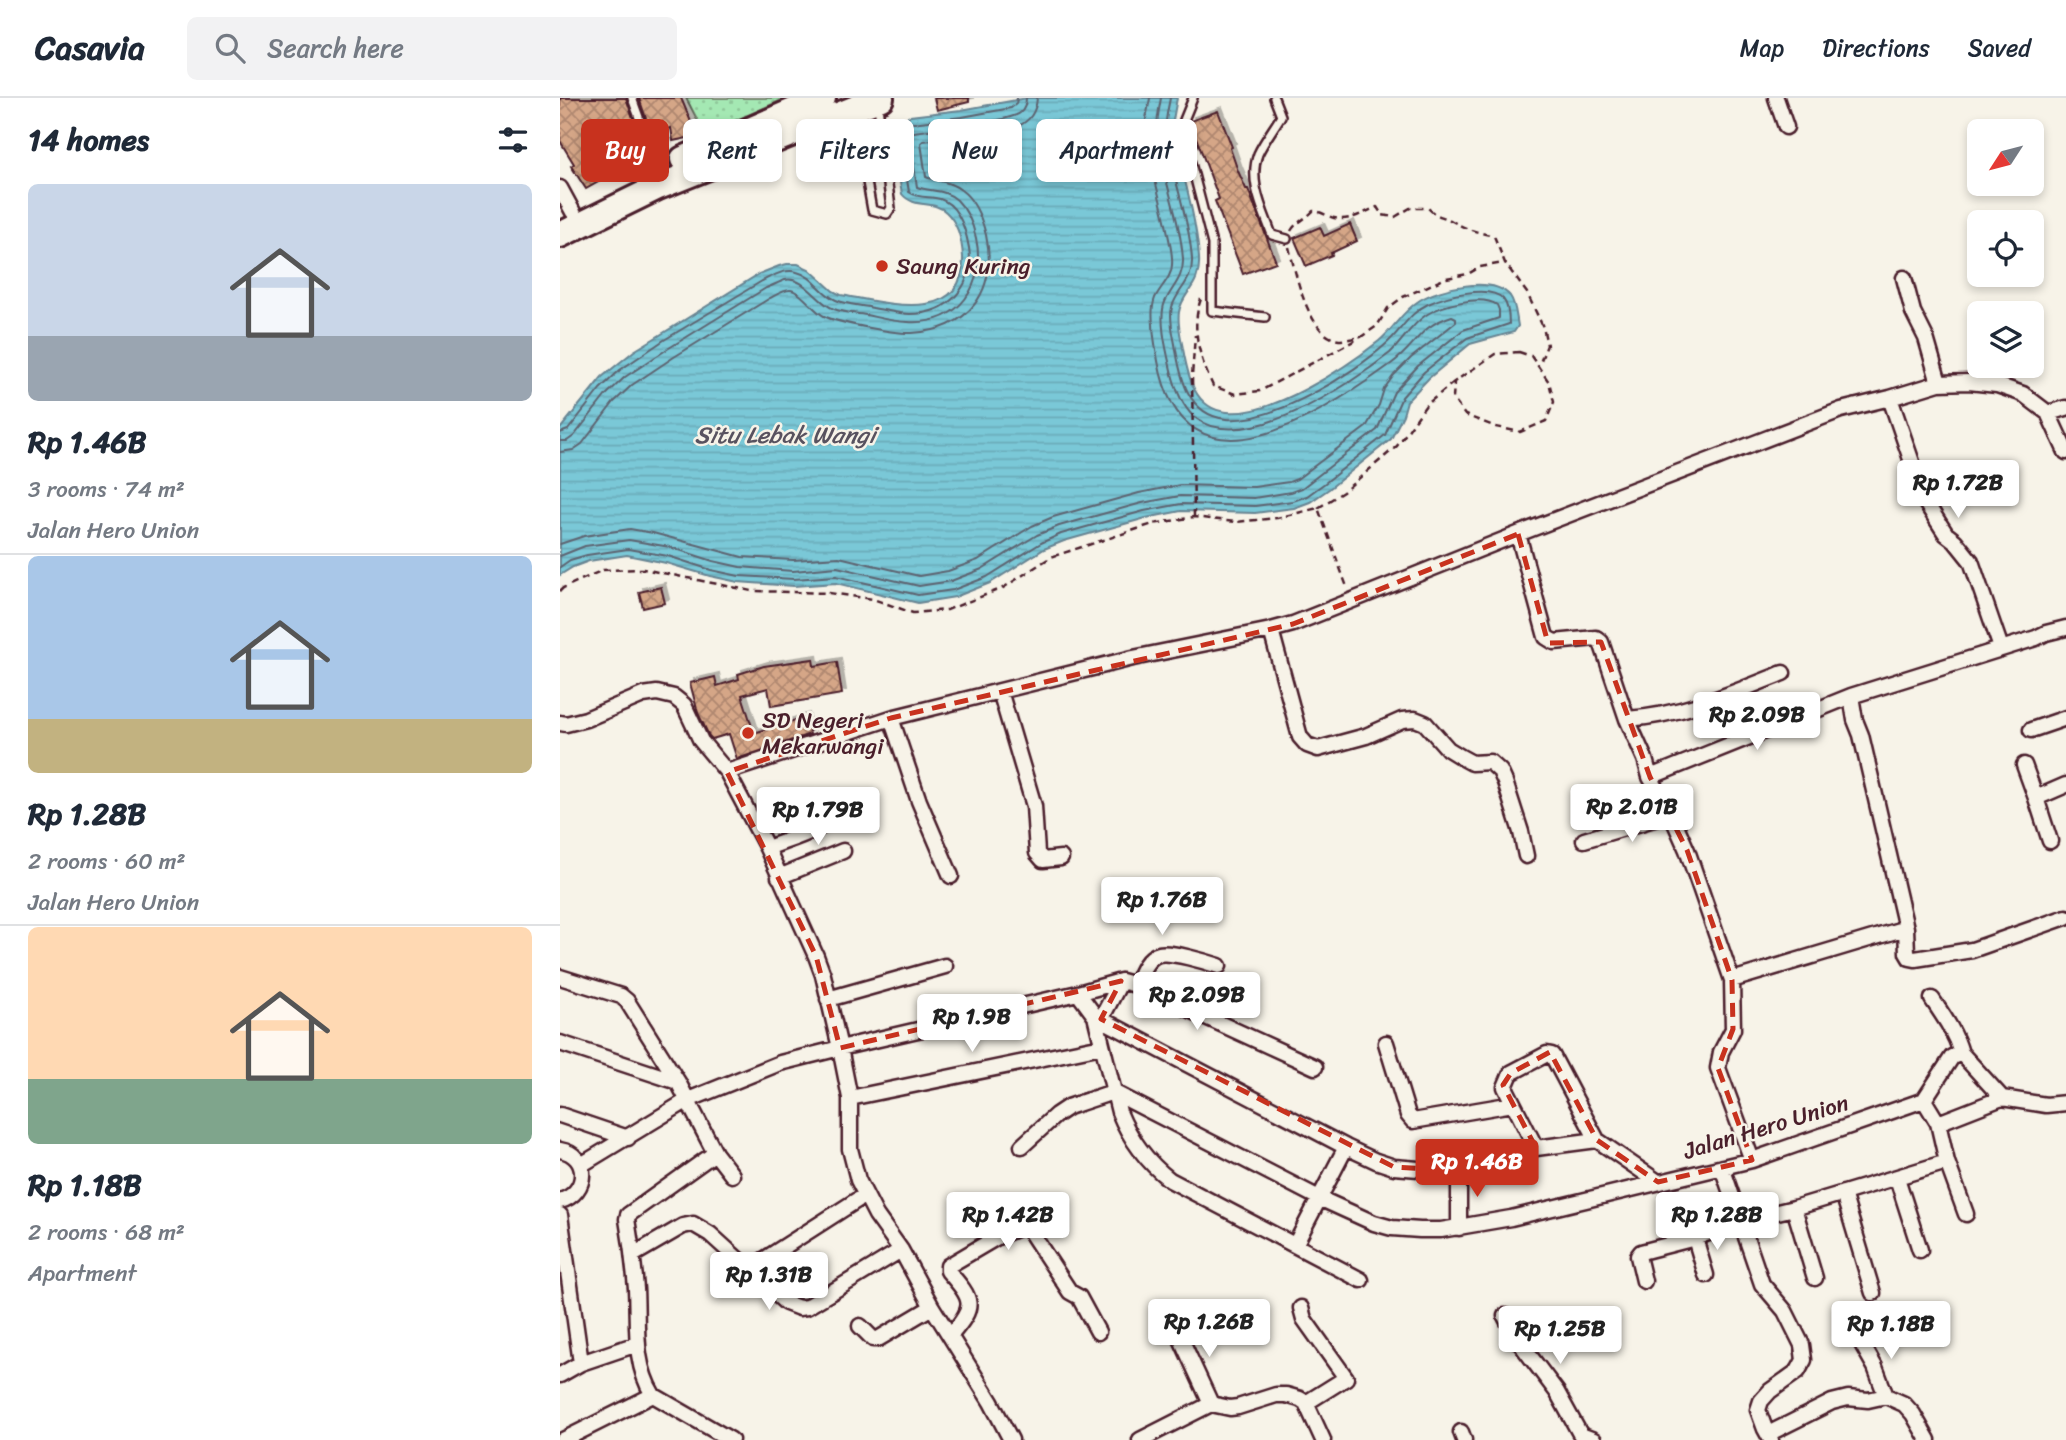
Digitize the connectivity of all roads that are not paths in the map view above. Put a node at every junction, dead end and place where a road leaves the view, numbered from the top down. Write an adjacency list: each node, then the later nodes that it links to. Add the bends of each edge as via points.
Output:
1 (632, 98): 7 (lane)
2 (823, 98): 10 (highway)
3 (878, 98): 8 (lane); 16 (highway, via 658,187)
4 (1192, 98): 19 (lane, via 1184,120 1185,140 1212,244 1212,311)
5 (1274, 98): 17 (lane, via 1281,116 1257,157 1255,184 1272,235)
6 (1776, 98): 9 (street)
7 (640, 119)
8 (880, 119)
9 (1786, 127)
10 (669, 165)
11 (634, 182): 15 (highway)
12 (867, 182): 13 (lane, via 871,208 887,214 891,208)
13 (888, 182)
14 (560, 188): 15 (street)
15 (567, 216)
16 (560, 235)
17 (1287, 239)
18 (1904, 278): 20 (street)
19 (1265, 317)
20 (1939, 383): 21 (street); 23 (street, via 1997,385 2023,394)
21 (1890, 398): 25 (street, via 1841,410); 28 (street, via 1926,503 1971,561)
22 (2066, 408): 23 (street)
23 (2048, 413): 24 (street)
24 (2066, 452)
25 (1518, 534): 27 (street); 34 (street, via 1546,637 1554,642 1596,638 1601,642)
26 (2066, 628): 28 (street)
27 (1271, 630): 30 (street); 48 (street, via 1300,737 1307,745 1318,749 1402,720 1424,723 1448,750 1472,763 1490,762 1500,771)
28 (2001, 648): 31 (street)
29 (1783, 673): 34 (street, via 1705,703)
30 (1000, 691): 32 (street); 49 (street, via 1034,806 1037,853 1043,860)
31 (1851, 696): 39 (street); 53 (street)
32 (891, 718): 38 (street); 50 (street)
33 (2066, 718): 36 (street)
34 (1627, 719): 39 (street)
35 (560, 723): 38 (street, via 586,719 643,695 667,695 684,705 701,741)
36 (2031, 730)
37 (2024, 765): 41 (street)
38 (727, 772): 46 (street)
39 (1650, 777): 43 (street)
40 (2066, 785): 41 (street)
41 (2036, 798): 45 (street)
42 (846, 808): 46 (street, via 833,821)
43 (1671, 814): 44 (street); 57 (street)
44 (1584, 840)
45 (2050, 841)
46 (767, 848): 51 (street)
47 (843, 851): 51 (street)
48 (1525, 856)
49 (1061, 859)
50 (951, 876)
51 (779, 877): 61 (street, via 816,956)
52 (2066, 918): 53 (street, via 1972,950 1915,959 1907,953)
53 (1906, 928): 57 (street)
54 (945, 966): 61 (street)
55 (1219, 966): 59 (street, via 1159,954 1150,959)
56 (560, 977): 70 (street, via 627,1001)
57 (1732, 980): 87 (street, via 1733,1029 1718,1068)
58 (1121, 981): 59 (street); 60 (street); 63 (street)
59 (1136, 985): 69 (street)
60 (1078, 993): 63 (street); 67 (street)
61 (828, 999): 67 (street)
62 (1932, 999): 68 (street, via 1957,1037)
63 (1098, 1018): 66 (street); 83 (street)
64 (1386, 1042): 77 (street, via 1413,1121)
65 (560, 1043): 70 (street)
66 (1102, 1046): 71 (street); 72 (street)
67 (840, 1048): 72 (street); 74 (street, via 780,1063)
68 (1961, 1053): 73 (street); 75 (street, via 1952,1057)
69 (1315, 1067)
70 (678, 1082): 74 (street)
71 (1114, 1092): 82 (street, via 1068,1107); 97 (street, Jalan Hero Union); 105 (street, via 1124,1125 1159,1172)
72 (850, 1098): 96 (street, via 852,1165)
73 (2002, 1098): 76 (street, via 2046,1105); 79 (street)
74 (688, 1100): 80 (street); 86 (street)
75 (1924, 1100): 79 (street); 87 (street, Jalan Hero Union)
76 (2066, 1103)
77 (1513, 1104): 81 (street, via 1505,1087 1511,1073 1552,1055); 84 (street)
78 (560, 1115): 80 (street)
79 (1938, 1123): 88 (street)
80 (628, 1138): 89 (street)
81 (1597, 1140): 84 (street); 94 (street)
82 (1022, 1146)
83 (1346, 1147): 91 (street, via 1394,1167); 97 (street)
84 (1536, 1148): 91 (street)
85 (560, 1150): 89 (street, via 575,1156)
86 (715, 1153): 92 (street); 108 (street, via 628,1215)
87 (1752, 1160): 90 (street, Jalan Hero Union)
88 (1947, 1162): 93 (street); 100 (street)
89 (581, 1166): 98 (street, via 581,1185)
90 (1722, 1167): 94 (street, Jalan Hero Union); 102 (street)
91 (1459, 1171): 103 (street)
92 (732, 1175)
93 (1897, 1178): 95 (street); 107 (street)
94 (1658, 1182): 103 (street, Jalan Hero Union)
95 (1843, 1193): 99 (street); 114 (street)
96 (865, 1195): 106 (street); 109 (street)
97 (1319, 1198): 103 (street, Jalan Hero Union, via 1392,1228); 105 (street)
98 (560, 1201)
99 (1794, 1208): 102 (street); 111 (street)
100 (1966, 1214)
101 (560, 1215): 124 (street)
102 (1740, 1221): 104 (street); 131 (street, via 1762,1284 1785,1311 1802,1345 1804,1360 1798,1371 1761,1401 1758,1410)
103 (1460, 1228)
104 (1695, 1238): 110 (street); 113 (street, via 1641,1252)
105 (1295, 1245): 112 (street)
106 (901, 1250): 109 (street, via 807,1307 786,1303); 115 (street)
107 (1920, 1250)
108 (633, 1255): 109 (street, via 693,1224); 123 (street)
109 (748, 1270)
110 (1706, 1275)
111 (1815, 1278)
112 (1361, 1280)
113 (1644, 1281)
114 (1874, 1293)
115 (932, 1307): 118 (street, via 878,1339); 121 (street)
116 (1301, 1308): 128 (street, via 1346,1378)
117 (1505, 1316): 137 (street, via 1557,1392 1578,1432)
118 (860, 1326)
119 (1175, 1328): 129 (street)
120 (1098, 1332): 121 (street, via 1079,1297 1070,1292 1023,1226 948,1266 964,1291 969,1310)
121 (950, 1336): 134 (street)
122 (1862, 1343): 127 (street)
123 (637, 1345): 124 (street); 126 (street)
124 (581, 1363): 125 (street)
125 (560, 1375)
126 (653, 1395): 132 (street); 133 (street)
127 (1886, 1396): 131 (street, via 1832,1402); 138 (street, via 1904,1404)
128 (1306, 1403): 129 (street, via 1286,1395 1230,1408); 136 (street)
129 (1211, 1404): 130 (street)
130 (1161, 1436): 135 (street)
131 (1770, 1437)
132 (720, 1438)
133 (563, 1440)
134 (1011, 1440)
135 (1140, 1440)
136 (1324, 1440)
137 (1594, 1440)
138 (1928, 1440)

